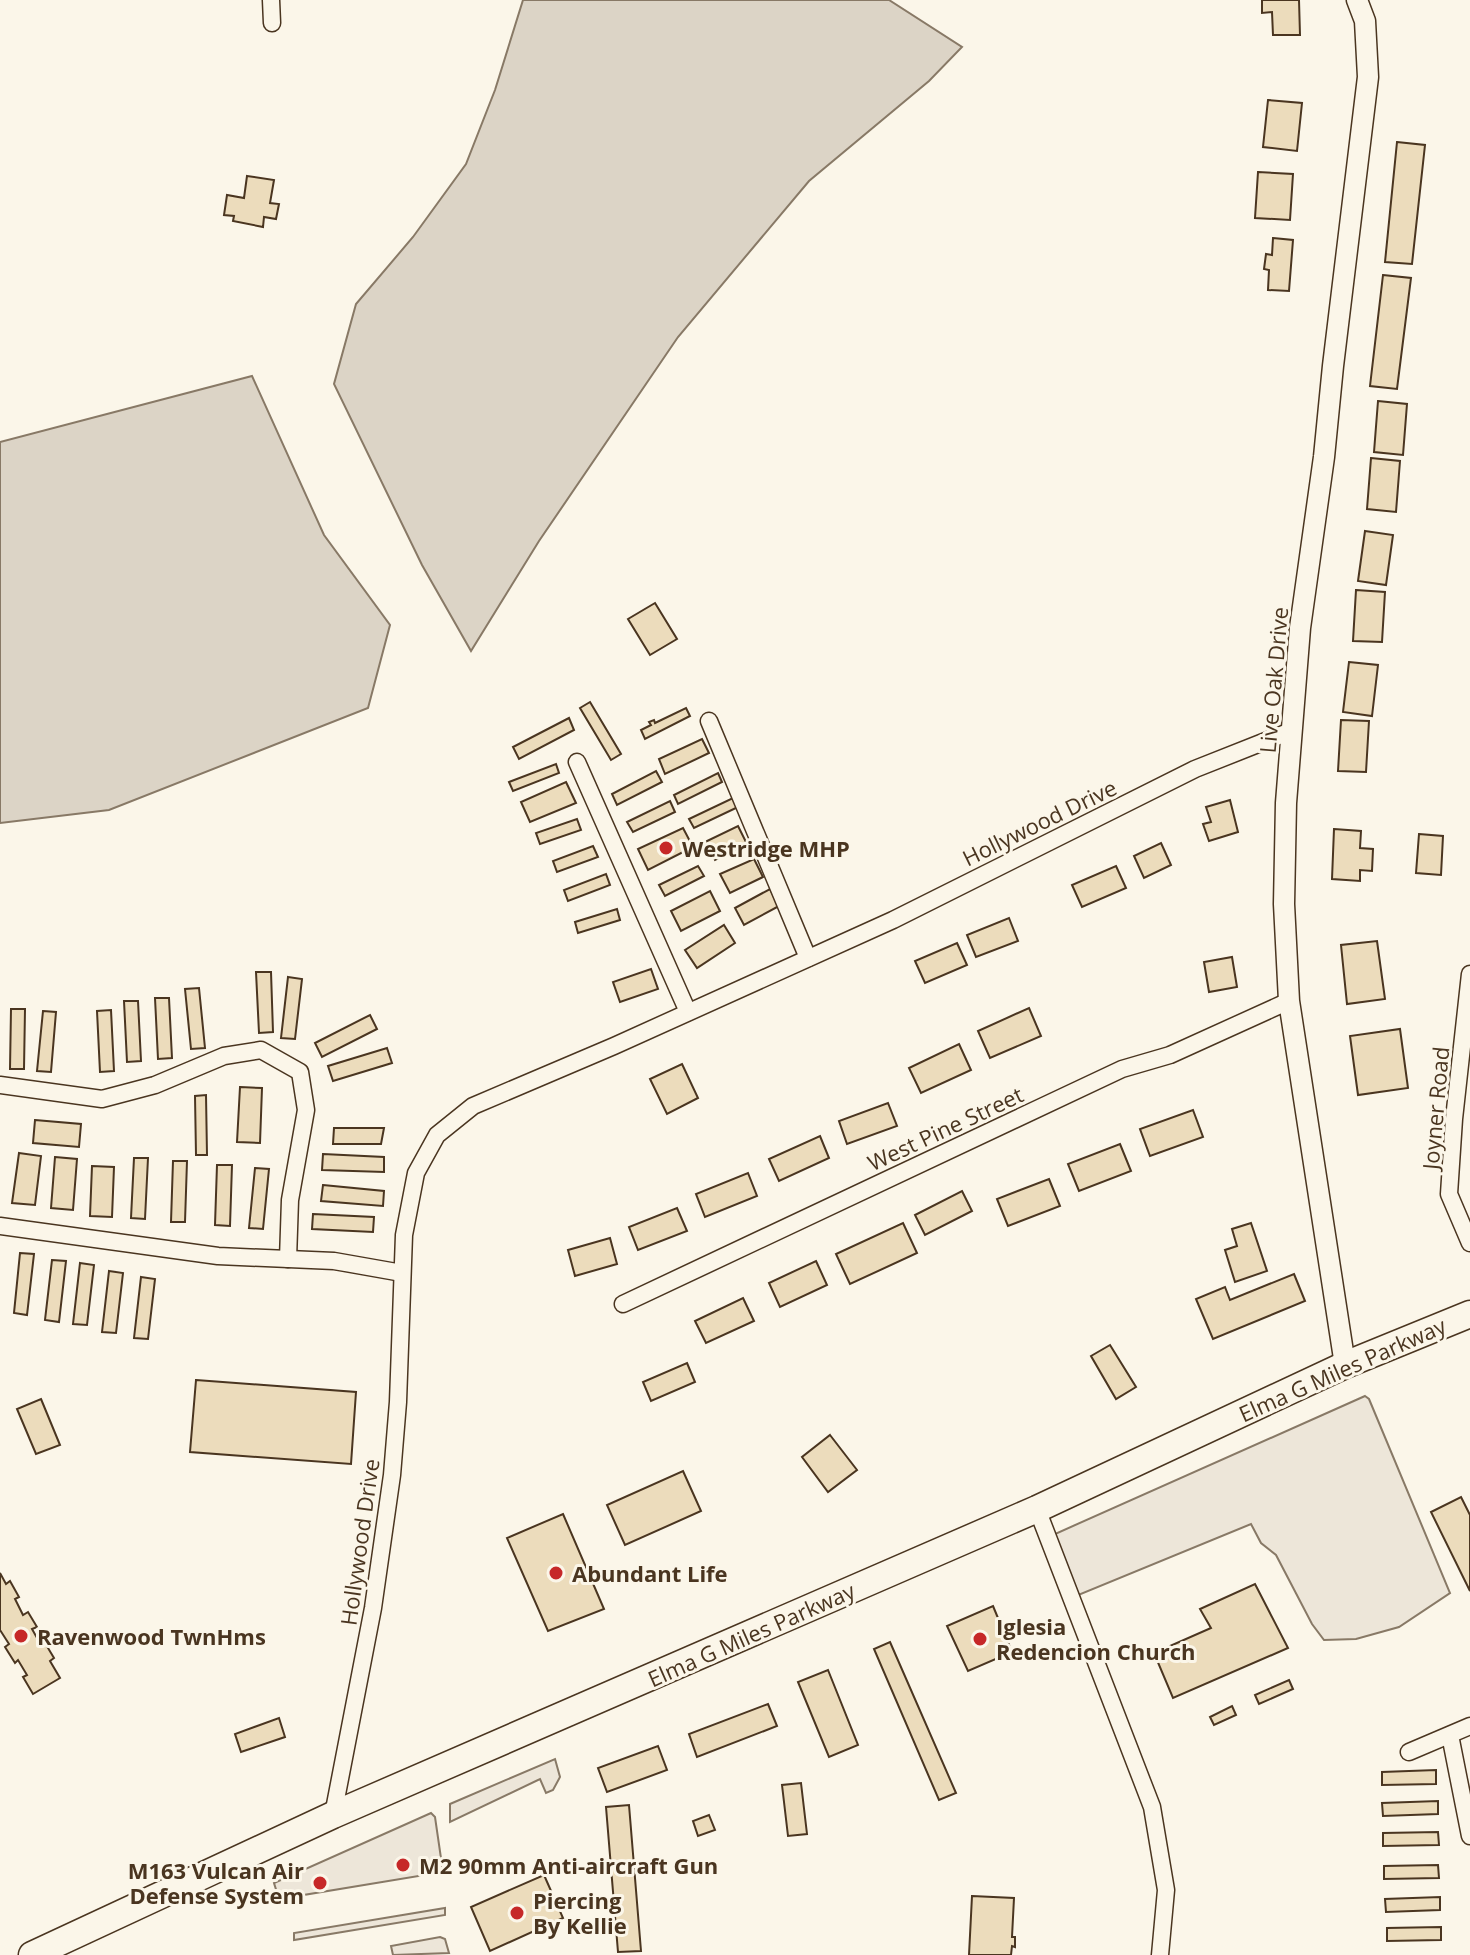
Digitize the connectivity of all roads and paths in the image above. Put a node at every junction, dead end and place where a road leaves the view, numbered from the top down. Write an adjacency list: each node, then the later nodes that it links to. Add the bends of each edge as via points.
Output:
1 (271, 0): 3 (street)
2 (1357, 0): 5 (street, Live Oak Drive, via 1365,21 1368,77)
3 (272, 23)
4 (709, 721): 7 (street)
5 (1291, 731): 7 (street, Hollywood Drive, via 1195,769); 10 (street, Live Oak Drive, via 1284,904)
6 (577, 762): 11 (street)
7 (808, 958): 11 (street, Hollywood Drive)
8 (1470, 974): 9 (street, Joyner Road)
9 (1469, 996): 14 (street, Joyner Road, via 1449,1194)
10 (1289, 1001): 17 (street, West Pine Street, via 1170,1055 1122,1069); 19 (street, Live Oak Drive)
11 (688, 1012): 16 (street, Hollywood Drive, via 473,1106 437,1135 416,1173)
12 (0, 1085): 15 (street, via 102,1099 155,1085 224,1056 261,1050 300,1072 306,1110 290,1200)
13 (0, 1226): 15 (street, via 218,1256)
14 (1470, 1243)
15 (288, 1259): 16 (street)
16 (402, 1273): 24 (street, Hollywood Drive, via 392,1475 373,1608)
17 (623, 1304)
18 (1470, 1314): 19 (main road, Elma G Miles Parkway)
19 (1345, 1365): 20 (main road, Elma G Miles Parkway)
20 (1037, 1509): 24 (main road, Elma G Miles Parkway); 27 (street, via 1152,1807 1166,1890)
21 (1470, 1726): 22 (street)
22 (1450, 1735): 23 (street); 25 (street)
23 (1409, 1752)
24 (333, 1815): 26 (main road, Elma G Miles Parkway)
25 (1470, 1836)
26 (32, 1955)
27 (1160, 1955)

